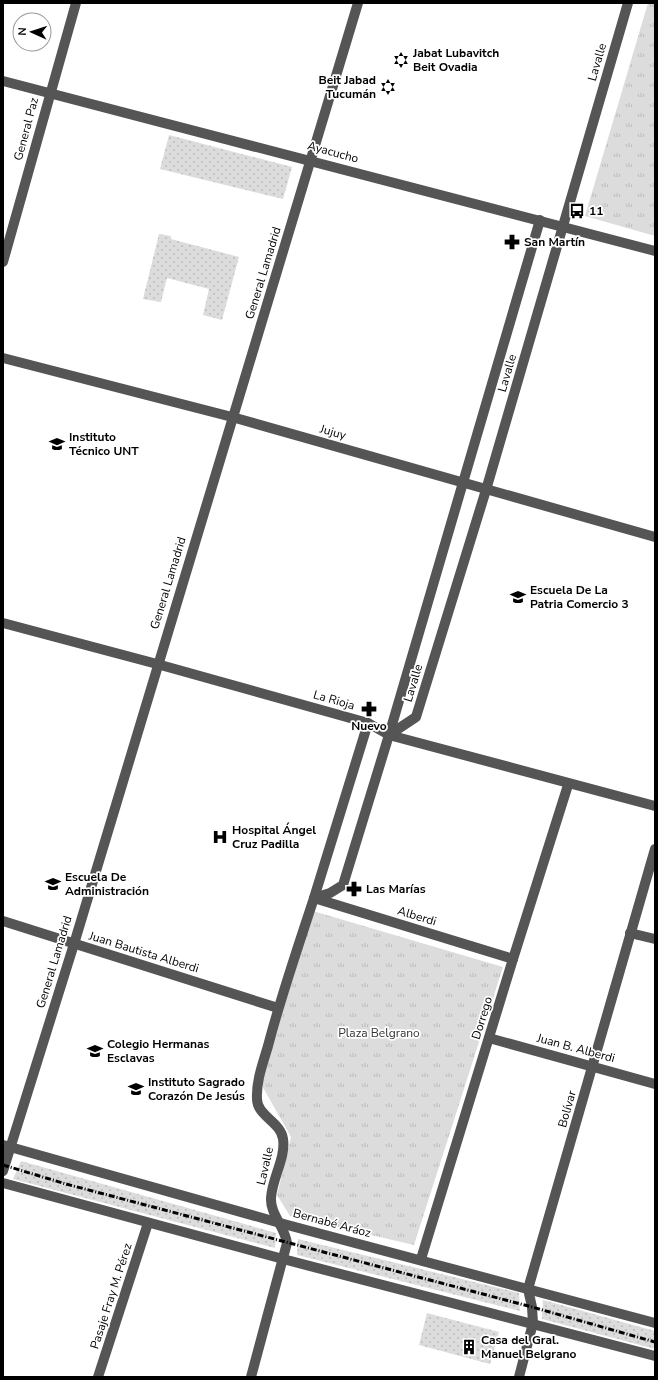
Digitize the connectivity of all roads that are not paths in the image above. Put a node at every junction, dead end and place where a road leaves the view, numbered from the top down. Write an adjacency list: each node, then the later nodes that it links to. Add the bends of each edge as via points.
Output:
1 (76, 3): 5 (street, General Paz)
2 (358, 3): 6 (street, General Lamadrid)
3 (628, 3): 8 (street, Lavalle)
4 (3, 81): 5 (street, Ayacucho)
5 (50, 92): 6 (street, Ayacucho); 10 (street, General Paz)
6 (311, 160): 7 (street, Ayacucho); 12 (street, General Lamadrid)
7 (540, 220): 8 (street, Ayacucho); 13 (street, Lavalle)
8 (564, 227): 9 (street, Ayacucho); 14 (street, Lavalle)
9 (655, 251)
10 (3, 262)
11 (3, 358): 12 (street, Jujuy)
12 (232, 417): 13 (street, Jujuy); 17 (street, General Lamadrid)
13 (463, 483): 14 (street, Jujuy); 19 (street, Lavalle)
14 (486, 490): 15 (street, Jujuy); 19 (street, Lavalle, via 416,717)
15 (655, 537)
16 (3, 623): 17 (street, La Rioja)
17 (157, 664): 18 (street, La Rioja); 27 (street, General Lamadrid)
18 (368, 723): 19 (street, La Rioja); 23 (street, Lavalle)
19 (389, 736): 20 (street, La Rioja); 23 (street, Lavalle, via 342,885)
20 (568, 785): 21 (street, La Rioja); 28 (street, Dorrego)
21 (655, 806)
22 (655, 849): 25 (street, Bolívar)
23 (314, 898): 28 (street, Alberdi); 29 (street, Lavalle)
24 (3, 921): 27 (street, Juan Bautista Alberdi)
25 (630, 933): 26 (street); 31 (street, Bolívar)
26 (655, 940)
27 (74, 944): 29 (street, Juan Bautista Alberdi); 33 (street, General Lamadrid)
28 (513, 959): 30 (street, Dorrego)
29 (278, 1008): 37 (street, Lavalle, via 257,1086 256,1102 278,1126 283,1138 271,1197)
30 (489, 1038): 31 (street, Juan B. Alberdi); 39 (street, Dorrego)
31 (593, 1066): 32 (street, Juan B. Alberdi); 40 (street, Bolívar)
32 (655, 1084)
33 (7, 1146): 34 (street, General Lamadrid); 37 (street, Bernabé Aráoz)
34 (3, 1171)
35 (3, 1183): 36 (street)
36 (148, 1223): 38 (street); 44 (street, Pasaje Fray M. Pérez)
37 (280, 1223): 38 (street, Lavalle, via 286,1234 287,1243); 39 (street, Bernabé Aráoz)
38 (282, 1259): 41 (street); 45 (street, Lavalle)
39 (421, 1259): 40 (street, Bernabé Aráoz)
40 (528, 1289): 41 (street, Bolívar); 42 (street, Bernabé Aráoz)
41 (534, 1323): 43 (street); 46 (street, Bolívar)
42 (655, 1323)
43 (655, 1356)
44 (98, 1377)
45 (251, 1377)
46 (519, 1377)

